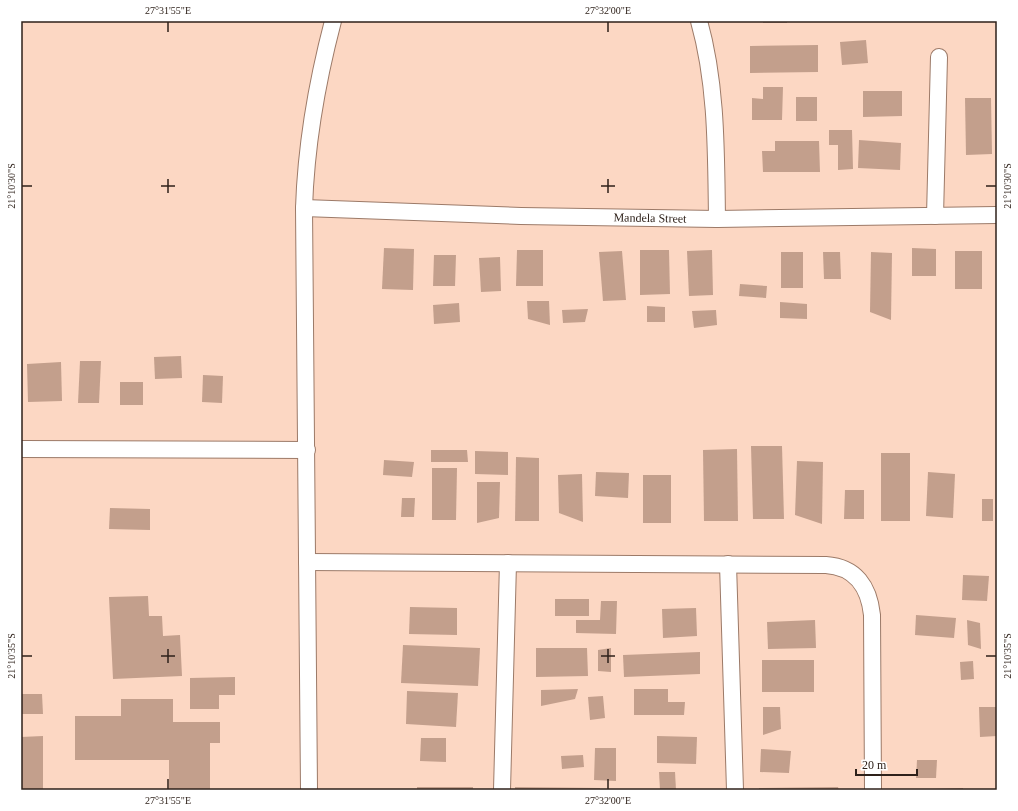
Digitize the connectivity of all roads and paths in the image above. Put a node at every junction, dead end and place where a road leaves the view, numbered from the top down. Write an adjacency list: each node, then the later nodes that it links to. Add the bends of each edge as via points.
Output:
1 (333, 21): 4 (street, via 326,46 308,149)
2 (699, 21): 7 (street, via 712,86)
3 (939, 57): 6 (street)
4 (304, 208): 7 (street, Mandela Street, via 521,216); 9 (street)
5 (997, 215): 6 (street, Mandela Street)
6 (935, 216): 7 (street, Mandela Street)
7 (717, 219)
8 (21, 449): 9 (street)
9 (307, 450): 10 (street)
10 (307, 562): 11 (street); 13 (street)
11 (508, 563): 12 (street); 14 (street)
12 (728, 564): 15 (street); 16 (street, via 835,565 849,570 868,592 872,615)
13 (309, 790)
14 (502, 790)
15 (735, 790)
16 (873, 790)

